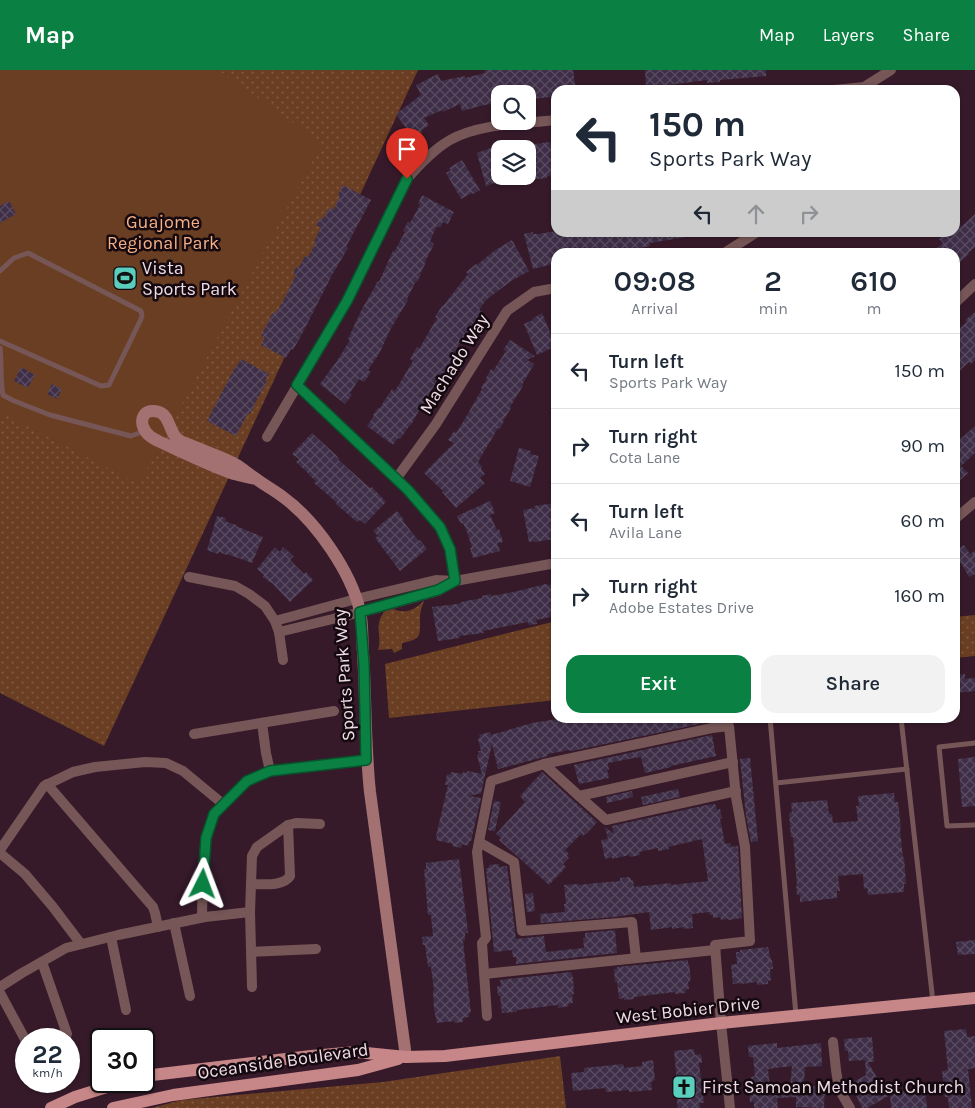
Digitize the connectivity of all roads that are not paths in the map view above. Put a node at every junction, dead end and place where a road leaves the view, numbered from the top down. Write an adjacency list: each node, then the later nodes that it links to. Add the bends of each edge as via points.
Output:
1 (891, 70): 2 (street)
2 (867, 85)
3 (551, 121): 12 (street, via 467,133 440,146 418,166 407,179 347,301)
4 (749, 237): 5 (street)
5 (732, 248)
6 (0, 271): 10 (lane, via 14,258 28,254 141,311 142,319 109,385 101,386)
7 (975, 284): 9 (street)
8 (551, 289): 16 (street, Machado Way, via 534,292 506,311 436,424)
9 (960, 298)
10 (0, 342)
11 (0, 348): 13 (lane, via 3,395 50,415 131,436)
12 (297, 385): 14 (street); 16 (street)
13 (144, 431): 15 (street, Sports Park Way, via 180,451 234,474); 15 (street, Sports Park Way, via 144,416 148,412 164,414 180,440 236,464)
14 (267, 437)
15 (256, 479): 22 (street, Sports Park Way, via 284,497 313,525 337,559)
16 (396, 479): 21 (street, via 440,527 450,549)
17 (975, 502): 18 (street)
18 (960, 515)
19 (551, 564): 21 (street)
20 (189, 577): 24 (street, via 234,586 265,606)
21 (455, 581): 22 (street, via 436,580); 23 (street, via 438,590)
22 (356, 599): 23 (street, Sports Park Way); 24 (street)
23 (360, 612): 25 (street); 33 (street, Sports Park Way)
24 (274, 621): 25 (street)
25 (279, 632): 26 (street)
26 (283, 660)
27 (334, 711): 28 (street)
28 (262, 723): 31 (street); 37 (street)
29 (770, 723): 38 (lane)
30 (902, 723): 36 (lane)
31 (194, 734)
32 (975, 743): 45 (lane, via 939,748 946,826)
33 (366, 760): 37 (street); 74 (street, Sports Park Way)
34 (732, 762): 35 (street, via 728,726); 40 (street); 41 (street)
35 (544, 764): 41 (street); 46 (street, via 491,781)
36 (907, 770): 38 (lane); 66 (lane)
37 (270, 771): 42 (street, via 247,781)
38 (776, 783): 69 (lane)
39 (47, 784): 42 (street, via 72,772 95,767 166,763 182,771); 47 (street); 52 (street, via 152,907)
40 (736, 791): 41 (street, via 606,820); 56 (street, via 745,847 750,941 715,945)
41 (579, 796)
42 (223, 804): 50 (street, via 214,814 206,838)
43 (320, 824): 44 (street)
44 (288, 825): 48 (street, via 255,850); 48 (street, via 290,876 285,882)
45 (975, 825)
46 (479, 842): 58 (street, via 514,862 522,931 632,922); 60 (street, via 477,852 486,938 482,943)
47 (0, 851): 54 (street, via 54,906)
48 (251, 884): 49 (street)
49 (250, 912): 50 (street); 57 (street)
50 (202, 917): 51 (street)
51 (174, 923): 52 (street); 64 (street)
52 (158, 926): 53 (street)
53 (111, 937): 54 (street); 67 (street)
54 (81, 944): 59 (street, via 66,948)
55 (316, 949): 57 (street)
56 (716, 950): 58 (street); 70 (street)
57 (251, 952): 62 (street)
58 (636, 958): 60 (street)
59 (42, 962): 61 (street); 72 (street)
60 (484, 974): 68 (street)
61 (0, 987)
62 (252, 987)
63 (0, 994): 71 (street)
64 (190, 996)
65 (975, 998): 66 (main road, West Bobier Drive)
66 (933, 1002): 69 (main road, West Bobier Drive)
67 (126, 1010)
68 (487, 1016)
69 (796, 1016): 70 (main road, West Bobier Drive)
70 (721, 1023): 74 (main road, West Bobier Drive, via 445,1056); 79 (street)
71 (19, 1028)
72 (65, 1028)
73 (834, 1042): 80 (street, via 840,1089)
74 (406, 1056): 75 (main road, Oceanside Boulevard, via 356,1052); 78 (main road, Oceanside Boulevard, via 358,1070 173,1094)
75 (155, 1075)
76 (90, 1092): 77 (main road)
77 (51, 1108)
78 (113, 1108)
79 (730, 1108)
80 (850, 1108)

